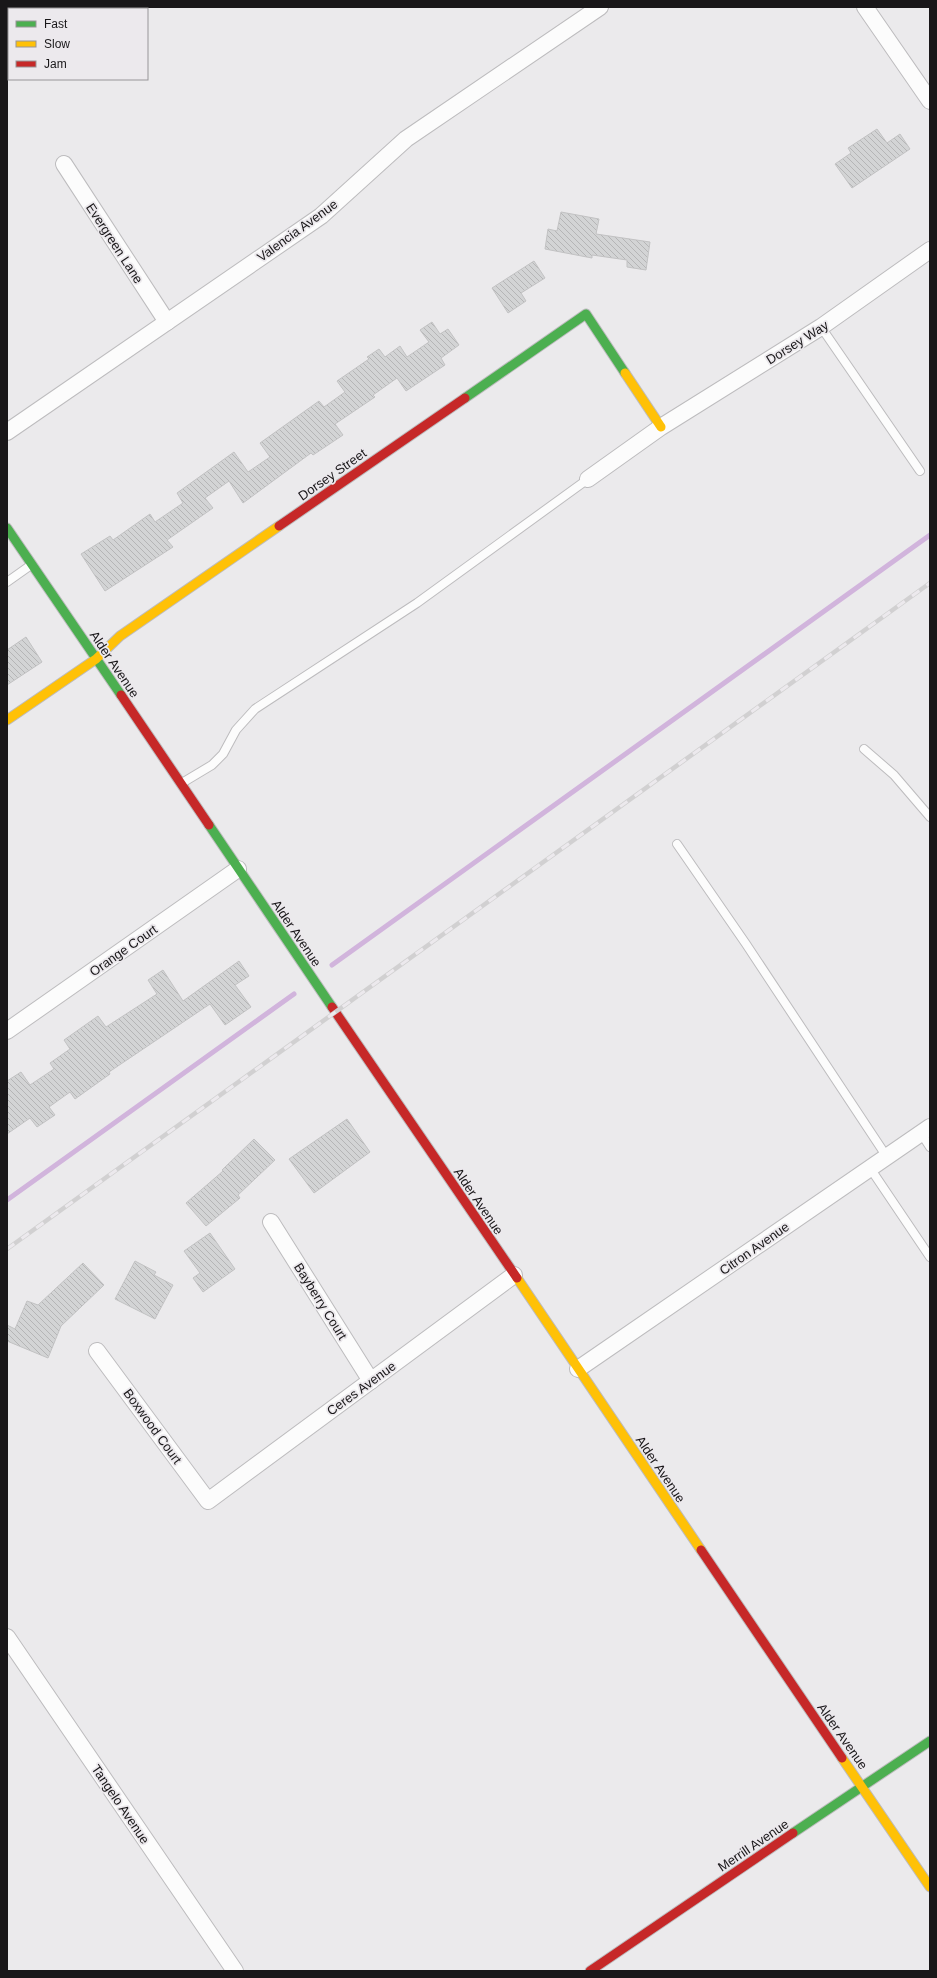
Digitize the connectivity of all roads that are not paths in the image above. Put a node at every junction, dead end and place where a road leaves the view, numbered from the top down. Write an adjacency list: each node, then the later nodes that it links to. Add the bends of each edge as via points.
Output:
1 (600, 7): 6 (street, Valencia Avenue, via 406,139 321,216)
2 (865, 7): 3 (street)
3 (930, 101)
4 (64, 164): 6 (street, Evergreen Lane)
5 (930, 250): 7 (street, Dorsey Way)
6 (167, 322): 9 (street, Valencia Avenue)
7 (821, 327): 8 (street, Dorsey Way); 10 (lane)
8 (661, 427): 11 (street, Dorsey Way); 15 (main road, Dorsey Street, via 586,314 120,636)
9 (7, 432)
10 (920, 471)
11 (588, 479): 18 (lane, via 417,603 255,709 236,730 223,754 212,765)
12 (7, 528): 13 (main road, Alder Avenue)
13 (32, 565): 14 (lane); 15 (main road, Alder Avenue)
14 (7, 582)
15 (96, 659): 16 (main road, Dorsey Street); 18 (main road, Alder Avenue)
16 (7, 720)
17 (864, 749): 19 (lane, via 894,775)
18 (180, 784): 21 (main road, Alder Avenue)
19 (930, 817)
20 (677, 844): 25 (lane)
21 (238, 869): 22 (street, Orange Court); 29 (main road, Alder Avenue)
22 (7, 1031)
23 (926, 1130): 24 (lane); 25 (street, Citron Avenue)
24 (930, 1147)
25 (887, 1157): 26 (street, Citron Avenue)
26 (870, 1168): 28 (lane); 31 (street, Citron Avenue)
27 (271, 1222): 32 (street, Bayberry Court)
28 (930, 1257)
29 (514, 1275): 31 (main road, Alder Avenue); 32 (street, Ceres Avenue)
30 (97, 1351): 33 (street, Boxwood Court)
31 (578, 1369): 36 (main road, Alder Avenue)
32 (372, 1381): 33 (street, Ceres Avenue)
33 (208, 1500)
34 (7, 1637): 38 (street, Tangelo Avenue)
35 (930, 1741): 36 (main road, Merrill Avenue)
36 (862, 1787): 37 (main road, Alder Avenue); 39 (main road, Merrill Avenue)
37 (930, 1887)
38 (235, 1971)
39 (590, 1971)

